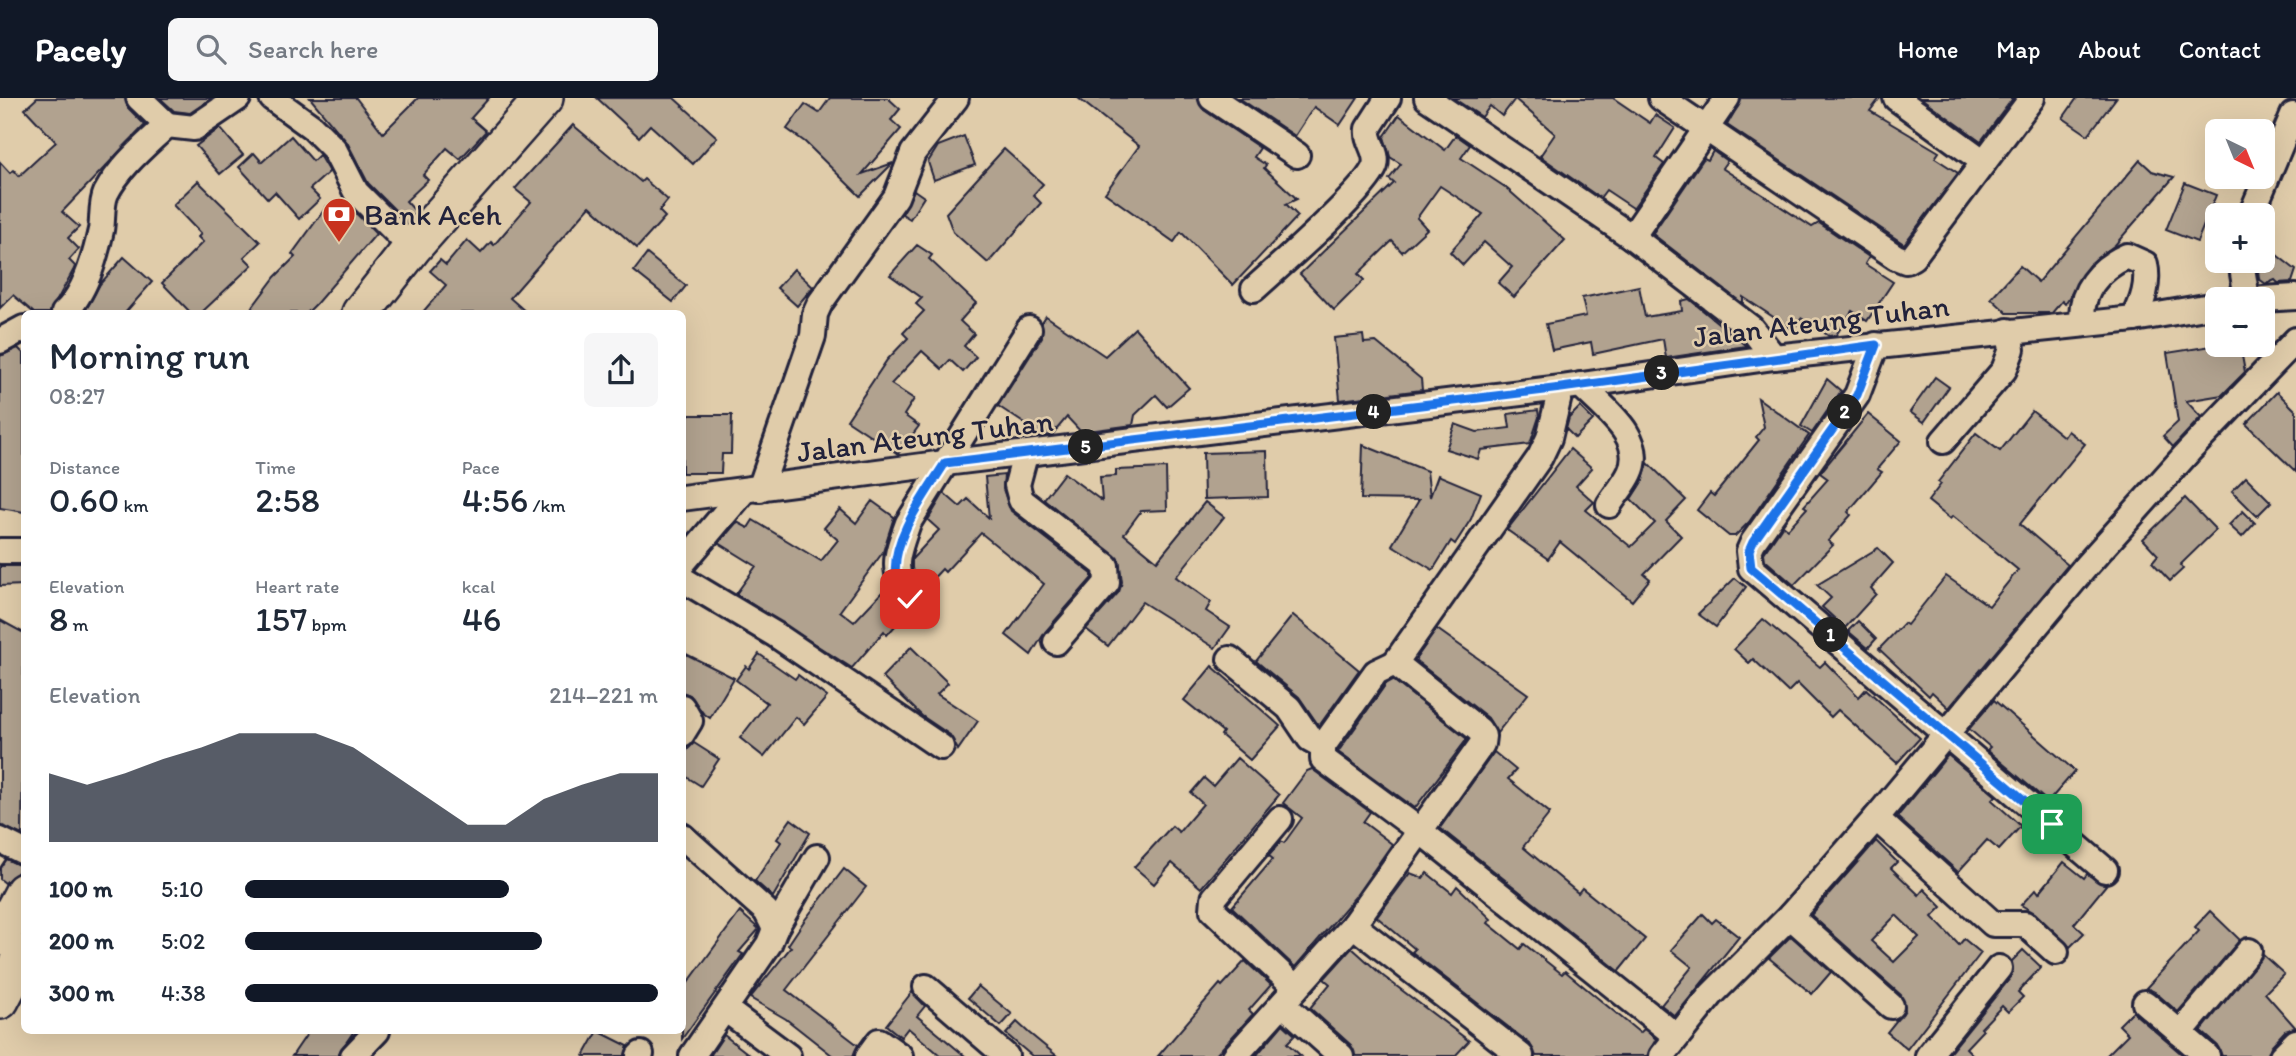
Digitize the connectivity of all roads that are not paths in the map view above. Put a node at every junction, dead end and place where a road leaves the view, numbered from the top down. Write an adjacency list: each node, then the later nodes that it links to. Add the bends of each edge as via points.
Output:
1 (139, 98): 14 (street)
2 (239, 98): 14 (street, via 194,128)
3 (272, 98): 20 (street, via 334,149 356,192)
4 (544, 98): 20 (highway)
5 (1212, 98): 16 (street)
6 (1388, 98): 21 (street, via 1367,135 1375,166 1355,193)
7 (1427, 98): 19 (street)
8 (1661, 98): 15 (street)
9 (1727, 98): 15 (street)
10 (1896, 98): 17 (street)
11 (2032, 98): 17 (street)
12 (942, 104): 40 (street, via 913,153 896,197 815,314 813,336)
13 (2293, 115): 18 (street)
14 (167, 125): 25 (street, via 119,172 104,196 101,230 85,279)
15 (1705, 130): 17 (street, via 1906,261); 19 (street)
16 (1297, 155)
17 (1984, 162)
18 (2256, 203)
19 (1632, 237): 35 (street, via 1751,328)
20 (412, 248): 26 (highway)
21 (1254, 289)
22 (2296, 297): 23 (street)
23 (2275, 298)
24 (2205, 307): 27 (street, Jalan Ateung Tuhan)
25 (67, 310)
26 (363, 310)
27 (2134, 319): 28 (street, Jalan Ateung Tuhan); 28 (street, via 2143,301 2147,275 2145,264 2127,256 2112,262 2092,282 2081,308)
28 (2083, 323): 31 (street, Jalan Ateung Tuhan)
29 (1029, 328): 39 (street)
30 (21, 330): 33 (street)
31 (2008, 331): 34 (street, Jalan Ateung Tuhan); 37 (street, via 2012,349 2004,370)
32 (2296, 340): 51 (street, via 2180,461)
33 (0, 341)
34 (1876, 345): 35 (street, Jalan Ateung Tuhan); 51 (street, via 1857,395 1753,542 1751,568)
35 (1774, 357): 36 (street, Jalan Ateung Tuhan)
36 (1571, 386): 38 (street, Jalan Ateung Tuhan); 42 (street, via 1628,435 1636,451 1630,473); 50 (street, via 1540,457)
37 (1943, 441)
38 (1025, 455): 39 (street, Jalan Ateung Tuhan); 48 (street, via 1017,485 1021,500 1106,566 1107,583)
39 (945, 463): 40 (street, Jalan Ateung Tuhan); 47 (street, via 908,523 899,549 896,577)
40 (752, 491): 41 (street, Jalan Ateung Tuhan); 45 (street)
41 (686, 498)
42 (1609, 505)
43 (0, 551): 44 (street)
44 (21, 551)
45 (686, 560)
46 (686, 581): 53 (street, via 776,635)
47 (910, 599)
48 (1056, 642)
49 (1230, 659): 52 (street, via 1289,708 1310,739)
50 (1395, 663): 52 (street, via 1376,672); 56 (street, via 1483,736 1482,744)
51 (1945, 733): 54 (street); 61 (street)
52 (1323, 746): 56 (street, via 1323,759)
53 (941, 747)
54 (1876, 818): 63 (street); 68 (street, via 1993,924 2025,924)
55 (1280, 819): 72 (street, via 1214,898 1213,910)
56 (1419, 830): 64 (street); 80 (street)
57 (0, 840): 59 (street)
58 (686, 847): 65 (street, via 766,911)
59 (21, 850)
60 (817, 858): 65 (street)
61 (2105, 870)
62 (21, 898): 66 (highway)
63 (1790, 916): 75 (street); 80 (street)
64 (1353, 925): 72 (street); 89 (street)
65 (775, 929): 76 (street)
66 (0, 937)
67 (2249, 951): 77 (street)
68 (2056, 952)
69 (21, 960): 73 (highway)
70 (1999, 968): 90 (street)
71 (926, 987): 86 (street)
72 (1289, 996): 87 (street); 88 (street)
73 (0, 1000)
74 (2145, 1003): 77 (street)
75 (1891, 1006)
76 (724, 1009): 82 (street); 83 (street)
77 (2180, 1033): 91 (street)
78 (374, 1034): 81 (street)
79 (2296, 1042): 92 (street)
80 (1669, 1046)
81 (353, 1056)
82 (692, 1056)
83 (788, 1056)
84 (868, 1056): 85 (street, via 879,1041)
85 (900, 1056)
86 (1006, 1056)
87 (1235, 1056)
88 (1341, 1056)
89 (1521, 1056)
90 (1928, 1056)
91 (2207, 1056)
92 (2282, 1056)

